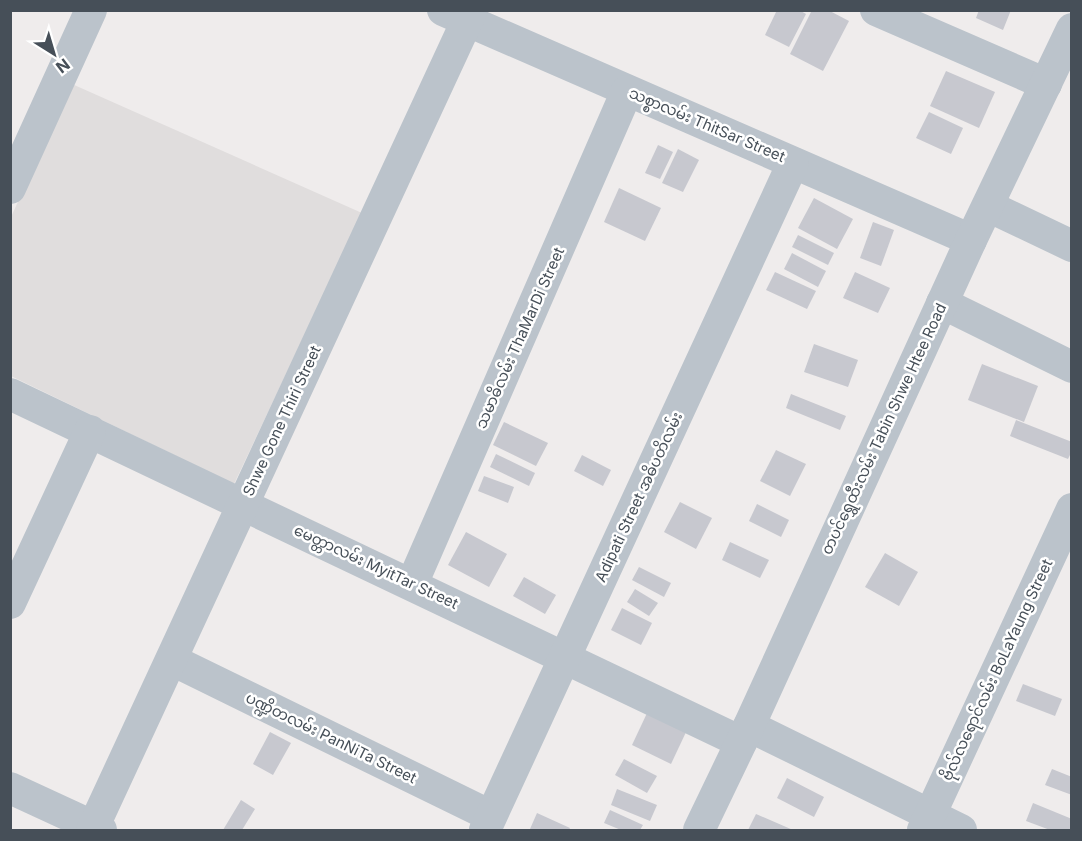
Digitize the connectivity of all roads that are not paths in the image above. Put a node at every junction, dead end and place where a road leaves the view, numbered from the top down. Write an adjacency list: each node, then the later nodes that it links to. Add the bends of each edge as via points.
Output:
1 (91, 10): 8 (street)
2 (876, 10): 5 (street)
3 (461, 14): 6 (street, သစ္စာလမ်း ThitSar Street); 16 (street, Shwe Gone Thiri Street)
4 (1071, 29): 5 (street, တပင်ရွှေထီးလမ်း Tabin Shwe Htee Road)
5 (1046, 84): 9 (street, တပင်ရွှေထီးလမ်း Tabin Shwe Htee Road)
6 (627, 91): 7 (street, သစ္စာလမ်း ThitSar Street); 18 (street, သမာဓိလမ်း ThaMarDi Street)
7 (793, 163): 10 (street, သစ္စာလမ်း ThitSar Street); 20 (street, Adipati Street အဓိပတိလမ်း)
8 (10, 188)
9 (988, 206): 10 (street, တပင်ရွှေထီးလမ်း Tabin Shwe Htee Road); 11 (street)
10 (971, 240): 12 (street, တပင်ရွှေထီးလမ်း Tabin Shwe Htee Road)
11 (1071, 246)
12 (942, 303): 13 (street); 22 (street, တပင်ရွှေထီးလမ်း Tabin Shwe Htee Road)
13 (1071, 367)
14 (10, 394): 15 (street, မေတ္တာလမ်း MyitTar Street)
15 (90, 431): 16 (street, မေတ္တာလမ်း MyitTar Street); 19 (street)
16 (243, 504): 18 (street, မေတ္တာလမ်း MyitTar Street); 21 (street, Shwe Gone Thiri Street)
17 (1071, 509): 25 (street, ဗိုလ်လရောင်လမ်း BoLaYaung Street)
18 (412, 584): 20 (street, မေတ္တာလမ်း MyitTar Street)
19 (10, 603)
20 (565, 657): 22 (street, မေတ္တာလမ်း MyitTar Street); 24 (street, Adipati Street အဓိပတိလမ်း)
21 (172, 660): 24 (street, ပဏ္ဍိတလမ်း PanNiTa Street); 26 (street, Shwe Gone Thiri Street)
22 (745, 734): 25 (street, မေတ္တာလမ်း MyitTar Street); 27 (street, တပင်ရွှေထီးလမ်း Tabin Shwe Htee Road)
23 (10, 788): 26 (street)
24 (488, 823)
25 (927, 823): 28 (street, မေတ္တာလမ်း MyitTar Street)
26 (96, 829)
27 (699, 831)
28 (961, 831)

